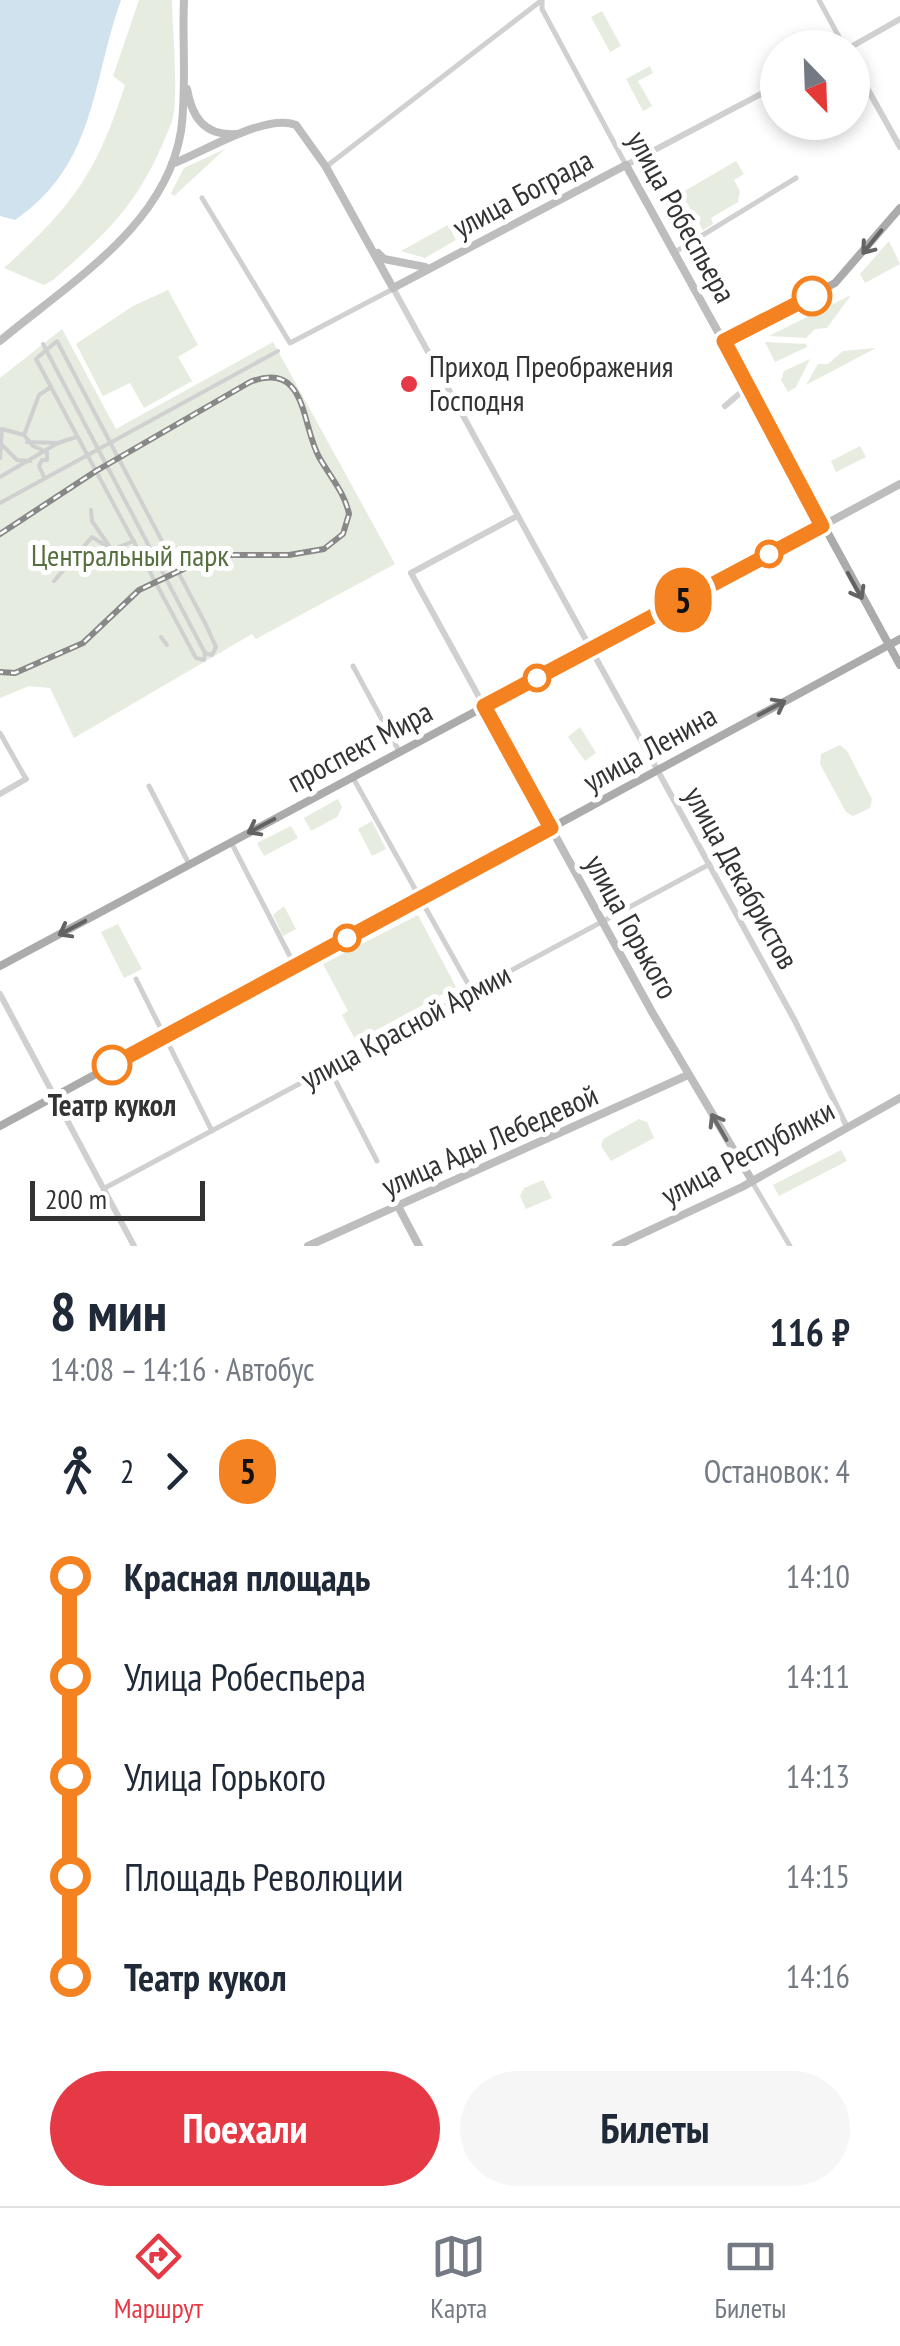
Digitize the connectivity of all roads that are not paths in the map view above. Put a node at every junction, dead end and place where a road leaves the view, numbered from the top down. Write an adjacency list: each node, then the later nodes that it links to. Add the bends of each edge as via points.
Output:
1 (184, 0): 7 (main road)
2 (542, 0): 13 (street, улица Робеспьера); 14 (street)
3 (819, 0): 5 (street)
4 (900, 20): 6 (street)
5 (836, 30)
6 (870, 36)
7 (184, 73): 10 (main road, via 203,126 218,134); 12 (main road)
8 (870, 93): 11 (street)
9 (760, 94): 13 (street, улица Бограда)
10 (245, 132): 12 (main road); 14 (main road, улица Декабристов, via 289,122)
11 (900, 147)
12 (172, 164): 22 (main road, via 160,195 139,220)
13 (626, 165): 19 (main road, улица Робеспьера); 20 (main road, улица Бограда)
14 (326, 167): 18 (main road, улица Декабристов)
15 (796, 178): 19 (street)
16 (202, 198): 21 (street, улица Бограда, via 290,343)
17 (900, 208): 23 (main road, one-way to 23, via 834,283)
18 (371, 246): 20 (main road, via 384,259); 21 (main road, улица Декабристов)
19 (674, 253): 23 (main road, улица Робеспьера)
20 (434, 266): 21 (main road, улица Бограда)
21 (393, 288): 47 (street, улица Декабристов)
22 (0, 341)
23 (724, 341): 28 (main road, улица Робеспьера)
24 (44, 344): 25 (street)
25 (46, 350): 27 (street, via 36,359); 35 (street, via 57,341); 36 (street)
26 (278, 351): 35 (street)
27 (51, 387): 30 (street, via 39,395); 31 (street)
28 (746, 388): 29 (street); 49 (main road, улица Робеспьера)
29 (725, 406)
30 (24, 435): 32 (street); 33 (street, via 2,429)
31 (78, 437): 34 (street); 39 (street)
32 (27, 442): 34 (street); 37 (street)
33 (1, 443): 38 (street); 40 (street, via 17,460)
34 (58, 443): 37 (street)
35 (110, 445): 36 (street); 62 (street, via 206,625 216,647 212,655)
36 (100, 451): 39 (street); 62 (street)
37 (46, 452): 40 (street); 42 (street)
38 (0, 458)
39 (88, 458): 42 (street); 51 (street)
40 (30, 462): 41 (street)
41 (0, 477)
42 (44, 480): 45 (street)
43 (900, 484): 49 (main road, проспект Мира)
44 (0, 494): 45 (street)
45 (2, 502)
46 (91, 510): 48 (street)
47 (517, 516): 61 (street, улица Декабристов); 65 (street, улица Горького, via 411,573)
48 (92, 521): 50 (street); 52 (street)
49 (822, 526): 60 (main road, улица Робеспьера, one-way to 60); 61 (main road, проспект Мира)
50 (92, 537): 52 (street); 53 (street)
51 (134, 541): 52 (street); 62 (street, via 196,658 204,660)
52 (107, 548): 53 (street); 55 (street)
53 (88, 549): 54 (street); 54 (street, via 78,564)
54 (74, 557): 56 (street)
55 (118, 559)
56 (54, 581)
57 (162, 637): 59 (street)
58 (900, 639): 60 (main road, улица Ленина)
59 (167, 645)
60 (888, 646): 63 (main road, улица Робеспьера); 68 (main road, улица Ленина, one-way to 60)
61 (590, 649): 65 (main road, проспект Мира); 68 (street, улица Декабристов)
62 (206, 652)
63 (900, 665)
64 (352, 666): 67 (street)
65 (484, 706): 67 (main road, проспект Мира); 73 (main road, улица Горького)
66 (0, 732): 70 (street)
67 (399, 751): 69 (main road, проспект Мира)
68 (656, 772): 73 (main road, улица Ленина); 76 (street, улица Декабристов)
69 (352, 776): 74 (main road, проспект Мира, one-way to 74); 77 (street)
70 (26, 779): 72 (street)
71 (149, 786): 75 (street)
72 (0, 794)
73 (551, 828): 77 (main road, улица Ленина); 78 (main road, улица Горького)
74 (232, 842): 75 (main road, проспект Мира); 80 (street)
75 (190, 864): 79 (main road, проспект Мира, one-way to 79)
76 (708, 865): 78 (street, улица Красной Армии); 90 (street, улица Декабристов)
77 (420, 899): 80 (main road, улица Ленина); 82 (street)
78 (602, 922): 82 (street, улица Красной Армии); 86 (main road, улица Горького)
79 (0, 966)
80 (295, 966): 84 (main road, улица Ленина)
81 (136, 979): 84 (street)
82 (472, 991): 85 (street, улица Красной Армии)
83 (0, 994): 87 (street)
84 (165, 1037): 87 (main road, улица Ленина); 91 (street)
85 (328, 1068): 91 (street, улица Красной Армии); 92 (street)
86 (688, 1075): 93 (main road, улица Горького, one-way to 86); 95 (main road, улица Ады Лебедевой)
87 (54, 1096): 89 (main road, улица Ленина); 94 (street)
88 (900, 1098): 90 (main road, улица Республики)
89 (0, 1126)
90 (847, 1126): 93 (main road, улица Республики)
91 (212, 1131): 94 (street, улица Красной Армии)
92 (377, 1160)
93 (751, 1179): 99 (main road, улица Республики); 100 (street, улица Горького)
94 (104, 1189): 96 (street)
95 (398, 1206): 97 (main road, улица Ады Лебедевой); 98 (main road)
96 (134, 1246)
97 (308, 1246)
98 (419, 1246)
99 (616, 1246)
100 (790, 1246)

